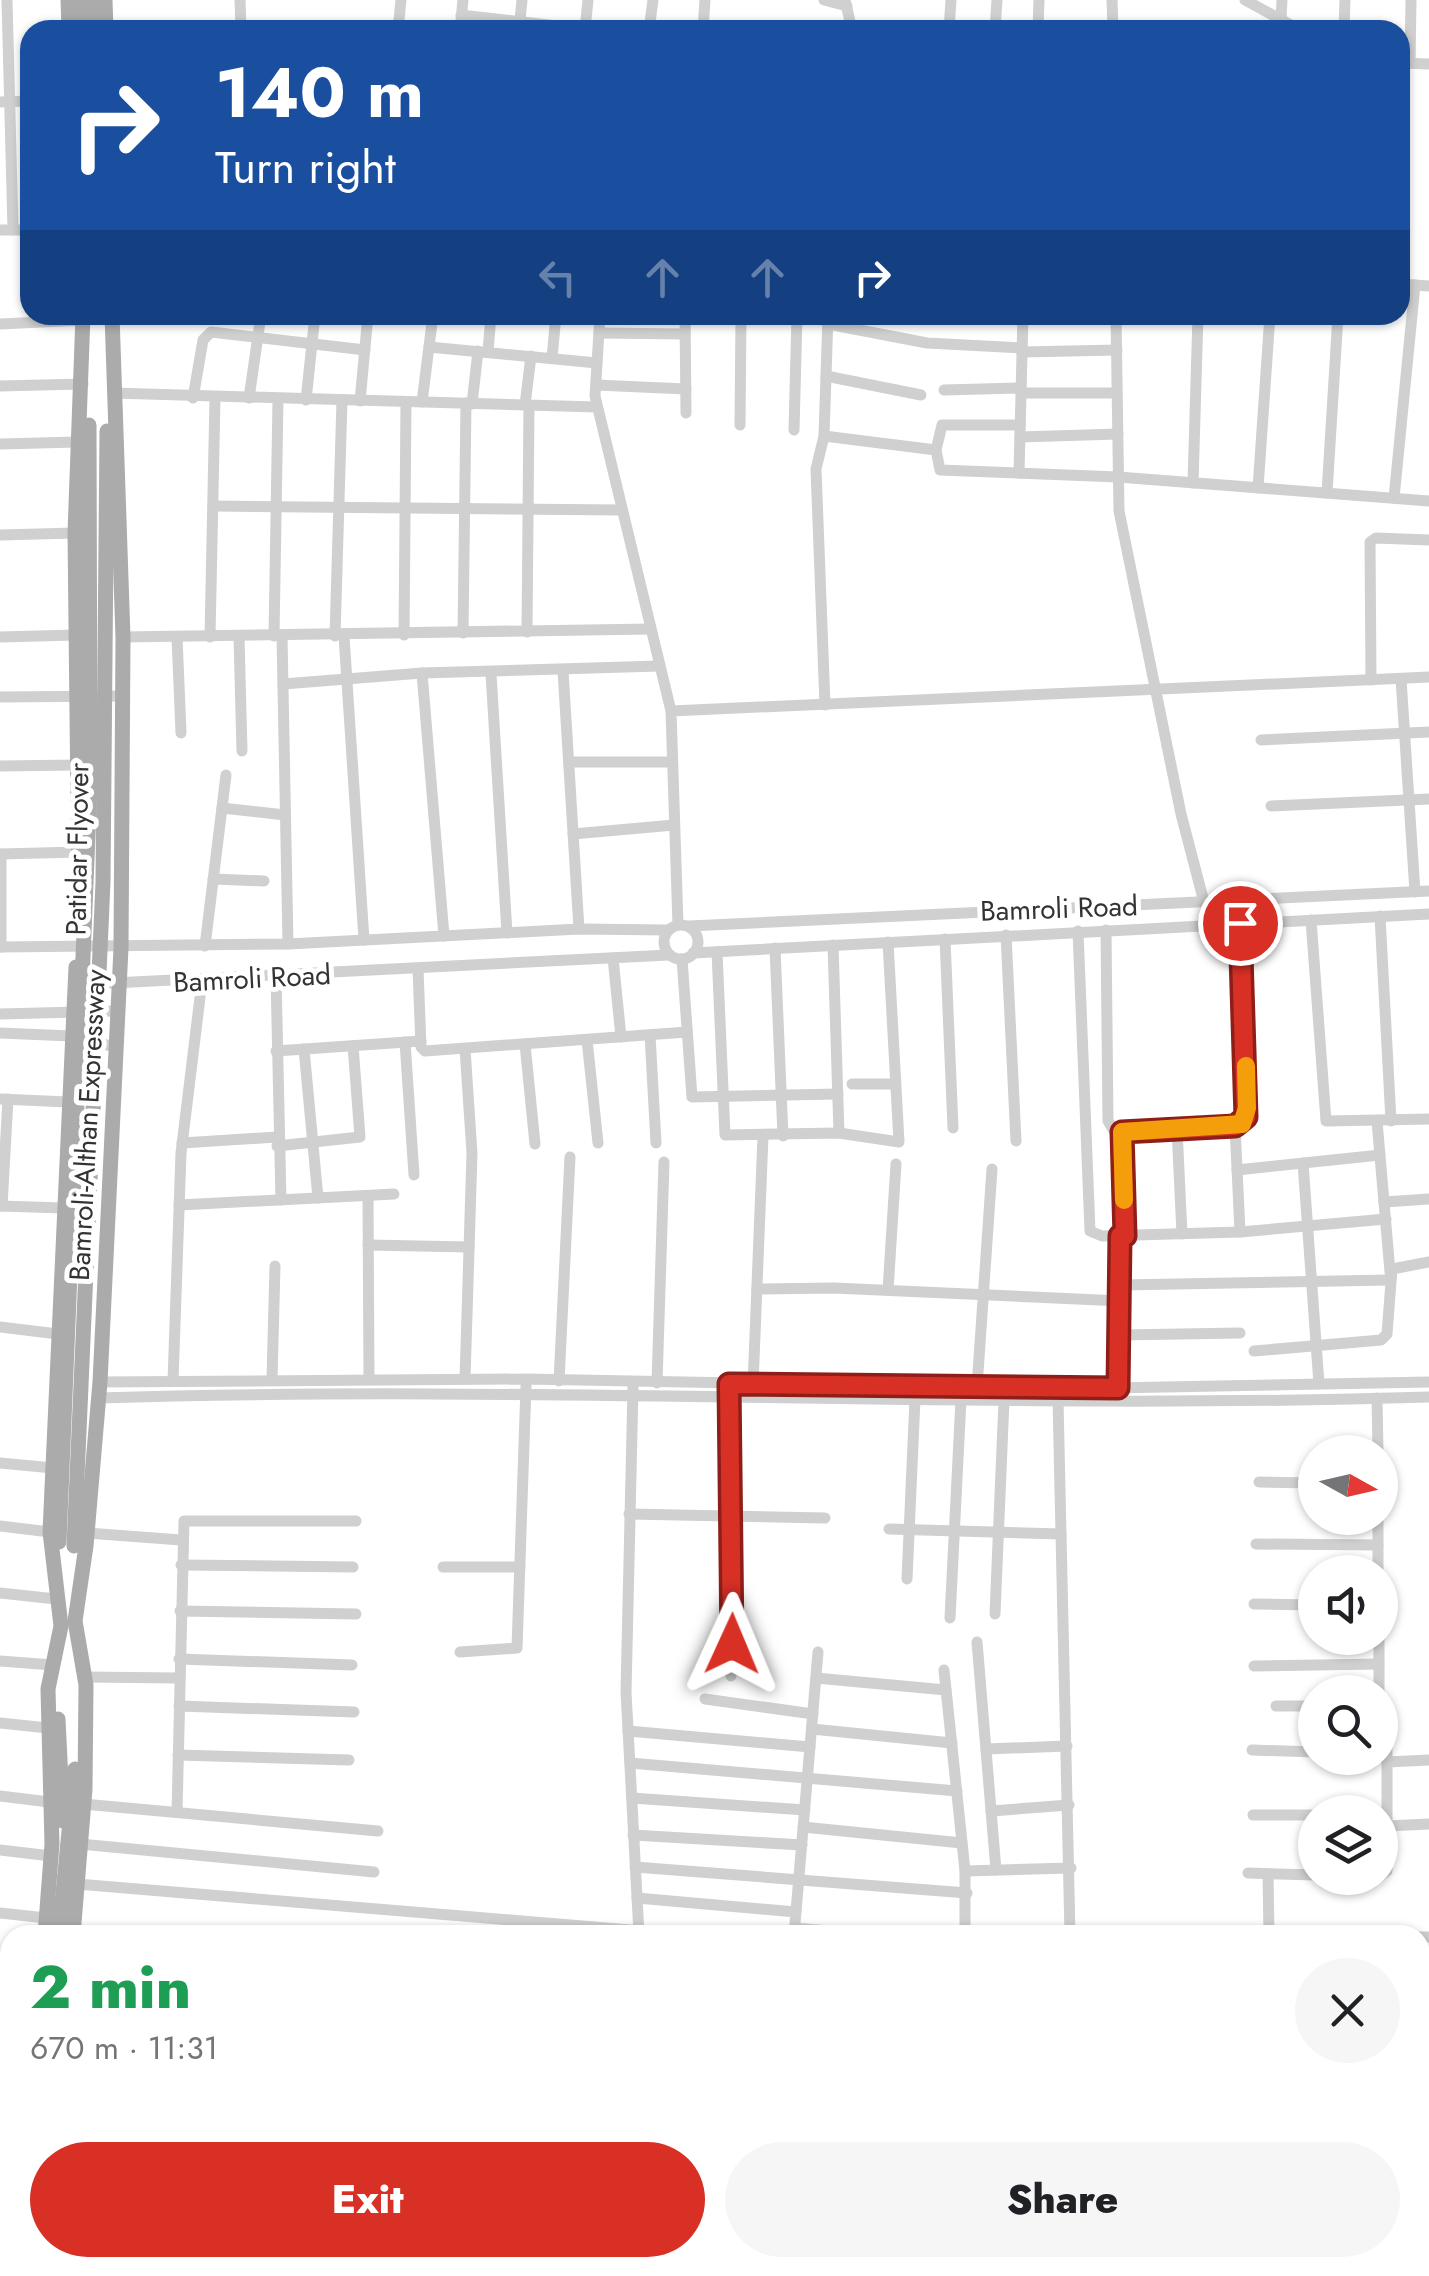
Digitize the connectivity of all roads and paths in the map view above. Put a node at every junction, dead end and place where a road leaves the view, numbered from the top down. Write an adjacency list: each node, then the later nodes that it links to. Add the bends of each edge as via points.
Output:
1 (463, 0): 7 (street)
2 (824, 0): 5 (street)
3 (1245, 0): 10 (street)
4 (1282, 0): 10 (street)
5 (846, 3)
6 (5, 6): 11 (street)
7 (462, 15): 8 (street); 9 (street)
8 (461, 20)
9 (488, 20)
10 (1281, 20)
11 (4, 57): 12 (street)
12 (5, 102): 13 (street)
13 (7, 230)
14 (1410, 285): 15 (street)
15 (1414, 285): 16 (street); 84 (street)
16 (1429, 286)
17 (85, 325): 52 (main road)
18 (110, 325): 60 (main road, Bamroli-Althan Expressway)
19 (259, 325): 38 (street)
20 (314, 325): 39 (street)
21 (367, 325): 41 (street)
22 (432, 325): 40 (street)
23 (489, 325): 44 (street)
24 (555, 325): 46 (street)
25 (599, 325): 36 (street)
26 (686, 325): 37 (street)
27 (741, 325): 71 (street)
28 (797, 325): 72 (street)
29 (828, 325): 48 (street)
30 (850, 325): 42 (street, via 927,343)
31 (1023, 325): 42 (street)
32 (1116, 325): 43 (street)
33 (1198, 325): 81 (street)
34 (1269, 325): 82 (street)
35 (1337, 325): 83 (street)
36 (599, 333): 37 (street); 47 (street)
37 (686, 334): 51 (street)
38 (256, 336): 39 (street); 57 (street, via 206,336); 59 (street)
39 (312, 343): 41 (street); 62 (street)
40 (429, 347): 44 (street); 66 (street)
41 (365, 350): 64 (street)
42 (1022, 350): 43 (street); 54 (street)
43 (1116, 350): 55 (street)
44 (483, 352): 45 (street); 67 (street)
45 (531, 356): 46 (street); 68 (street)
46 (552, 358): 47 (street)
47 (597, 363): 49 (street)
48 (826, 376): 56 (street); 75 (street)
49 (596, 385): 51 (street); 69 (street)
50 (0, 386): 52 (street)
51 (686, 389): 70 (street)
52 (83, 390): 76 (main road, Bamroli-Althan Expressway); 294 (main road, Patidar Flyover, bridge, via 89,426 90,786)
53 (944, 390): 54 (street)
54 (1021, 390): 55 (street); 73 (street)
55 (1117, 394): 74 (street)
56 (921, 395)
57 (194, 398): 58 (street); 60 (street)
58 (215, 398): 59 (street); 86 (street)
59 (249, 398): 61 (street)
60 (113, 399): 104 (main road, Bamroli-Althan Expressway); 294 (main road, Patidar Flyover, bridge, via 107,431 103,882)
61 (278, 399): 62 (street); 87 (street)
62 (306, 400): 63 (street)
63 (342, 400): 64 (street); 88 (street)
64 (360, 401): 65 (street)
65 (406, 402): 66 (street); 89 (street)
66 (422, 402): 67 (street)
67 (469, 404): 68 (street); 91 (street)
68 (527, 405): 69 (street); 90 (street)
69 (597, 407): 92 (street)
70 (686, 413)
71 (740, 425)
72 (794, 430)
73 (1020, 431): 74 (street); 78 (street, via 942,426); 79 (street)
74 (1118, 434): 80 (street)
75 (824, 436): 78 (street); 121 (street, via 816,470)
76 (77, 442): 77 (street); 93 (main road, Bamroli-Althan Expressway)
77 (0, 444)
78 (936, 450): 79 (street, via 940,470)
79 (1019, 473): 80 (street)
80 (1118, 477): 81 (street); 117 (street)
81 (1193, 483): 82 (street)
82 (1258, 488): 83 (street)
83 (1327, 493): 84 (street)
84 (1394, 498): 85 (street)
85 (1429, 501)
86 (213, 506): 87 (street); 106 (street)
87 (276, 506): 88 (street); 102 (street)
88 (339, 507): 89 (street); 103 (street)
89 (405, 507): 91 (street); 100 (street)
90 (528, 509): 91 (street); 92 (street); 97 (street)
91 (464, 510): 98 (street)
92 (621, 510): 96 (street)
93 (75, 533): 94 (street); 99 (main road, Bamroli-Althan Expressway)
94 (0, 535)
95 (1429, 540): 114 (street, via 1370,542)
96 (650, 629): 97 (street); 108 (street)
97 (527, 632): 98 (street)
98 (463, 634): 100 (street)
99 (76, 635): 101 (street); 118 (main road, Bamroli-Althan Expressway)
100 (404, 635): 103 (street)
101 (0, 636)
102 (278, 636): 103 (street); 107 (street); 116 (street)
103 (339, 636): 115 (street)
104 (123, 637): 105 (street); 119 (main road, Bamroli-Althan Expressway)
105 (177, 637): 106 (street); 124 (street)
106 (210, 637): 107 (street)
107 (239, 637): 127 (street)
108 (659, 666): 109 (street); 122 (street)
109 (564, 671): 111 (street); 128 (street)
110 (422, 673): 111 (street); 115 (street); 157 (street)
111 (491, 674): 155 (street)
112 (1429, 677): 113 (street)
113 (1401, 679): 114 (street); 125 (street)
114 (1372, 680): 117 (street)
115 (344, 681): 116 (street); 159 (street)
116 (283, 684): 137 (street)
117 (1154, 692): 121 (street); 146 (street)
118 (78, 696): 119 (street); 120 (street); 130 (main road, Bamroli-Althan Expressway)
119 (123, 696): 166 (main road, Bamroli-Althan Expressway)
120 (0, 697)
121 (825, 705): 122 (street)
122 (671, 711): 129 (street)
123 (1429, 732): 125 (street)
124 (181, 733)
125 (1405, 733): 126 (street); 134 (street)
126 (1261, 740)
127 (242, 752)
128 (569, 762): 129 (street); 139 (street)
129 (672, 762): 138 (street)
130 (78, 764): 131 (street); 140 (main road, Bamroli-Althan Expressway)
131 (0, 766)
132 (226, 775): 136 (street)
133 (1429, 799): 134 (street)
134 (1410, 800): 135 (street); 145 (street)
135 (1271, 806)
136 (222, 808): 137 (street); 142 (street)
137 (286, 815): 161 (street)
138 (674, 825): 139 (street); 151 (street)
139 (573, 834): 152 (street)
140 (79, 852): 141 (street); 162 (main road, Bamroli-Althan Expressway)
141 (1, 854): 165 (street)
142 (213, 880): 143 (street); 164 (street)
143 (264, 881)
144 (1429, 891): 145 (street, Bamroli Road)
145 (1415, 892): 146 (street, Bamroli Road)
146 (1204, 902): 151 (street, Bamroli Road)
147 (1429, 914): 148 (street, Bamroli Road)
148 (1380, 916): 149 (street, Bamroli Road); 202 (street)
149 (1311, 920): 150 (street, Bamroli Road); 201 (street, via 1324,1116 1329,1122)
150 (1240, 923): 153 (street, Bamroli Road); 203 (street, via 1247,1108)
151 (678, 927): 152 (street, Bamroli Road); 169 (street, via 664,945); 169 (street, via 698,940)
152 (579, 929): 155 (street, Bamroli Road)
153 (1106, 930): 154 (street, Bamroli Road); 206 (street, via 1108,1121)
154 (1078, 931): 156 (street, Bamroli Road); 238 (street, via 1088,1224 1096,1235)
155 (507, 933): 157 (street, Bamroli Road)
156 (1006, 935): 158 (street, Bamroli Road); 210 (street)
157 (444, 936): 159 (street, Bamroli Road)
158 (945, 938): 160 (street, Bamroli Road); 204 (street)
159 (364, 940): 161 (street, Bamroli Road)
160 (888, 942): 163 (street, Bamroli Road); 194 (street)
161 (288, 944): 164 (street, Bamroli Road)
162 (78, 945): 165 (street, Bamroli Road); 166 (street, Bamroli Road); 174 (main road, Bamroli-Althan Expressway)
163 (833, 945): 167 (street, Bamroli Road); 195 (street)
164 (205, 946): 166 (street, Bamroli Road)
165 (1, 947)
166 (121, 948): 175 (main road, Bamroli-Althan Expressway)
167 (775, 948): 168 (street, Bamroli Road); 196 (street)
168 (717, 952): 169 (street, Bamroli Road); 198 (street)
169 (682, 956): 170 (street, Bamroli Road); 180 (street)
170 (613, 958): 171 (street, Bamroli Road); 183 (street)
171 (418, 968): 172 (street, Bamroli Road); 185 (street)
172 (276, 976): 173 (street, Bamroli Road); 192 (street)
173 (202, 981): 175 (street, Bamroli Road); 214 (street)
174 (74, 985): 175 (street, Bamroli Road); 176 (main road, Bamroli-Althan Expressway)
175 (118, 986): 177 (main road, Bamroli-Althan Expressway)
176 (71, 1012): 177 (street); 178 (street); 182 (main road, Bamroli-Althan Expressway)
177 (117, 1012): 189 (main road, Bamroli-Althan Expressway)
178 (0, 1014)
179 (0, 1032): 182 (street)
180 (687, 1032): 181 (street); 198 (street, via 692,1096)
181 (650, 1035): 183 (street); 213 (street)
182 (71, 1036): 189 (street); 199 (main road, Bamroli-Althan Expressway)
183 (621, 1037): 184 (street)
184 (586, 1040): 187 (street); 212 (street)
185 (420, 1041): 186 (street); 190 (street, via 425,1051)
186 (405, 1042): 188 (street); 224 (street)
187 (525, 1044): 190 (street); 216 (street)
188 (352, 1046): 191 (street); 215 (street, via 360,1137)
189 (115, 1047): 269 (main road, Bamroli-Althan Expressway)
190 (465, 1049): 240 (street)
191 (304, 1050): 192 (street); 215 (street)
192 (276, 1052): 211 (street)
193 (852, 1084): 194 (street)
194 (895, 1084): 207 (street, via 898,1142)
195 (838, 1094): 196 (street); 207 (street)
196 (781, 1096): 198 (street); 209 (street)
197 (4, 1099): 199 (street); 232 (street)
198 (724, 1099): 208 (street, via 725,1135)
199 (68, 1102): 233 (main road, Bamroli-Althan Expressway)
200 (1429, 1119): 202 (street)
201 (1377, 1121): 202 (street); 217 (street)
202 (1391, 1121)
203 (1235, 1126): 205 (street); 223 (street)
204 (953, 1128)
205 (1178, 1129): 206 (street); 237 (street)
206 (1122, 1132): 238 (street)
207 (839, 1134): 209 (street)
208 (763, 1136): 209 (street); 246 (street)
209 (782, 1136)
210 (1016, 1141)
211 (277, 1142): 214 (street); 215 (street); 229 (street)
212 (598, 1143)
213 (656, 1143)
214 (182, 1144): 231 (street)
215 (313, 1144): 227 (street)
216 (535, 1144)
217 (1380, 1155): 220 (street); 230 (street)
218 (570, 1157): 260 (street)
219 (664, 1162): 262 (street)
220 (1303, 1163): 223 (street); 235 (street)
221 (896, 1164): 247 (street)
222 (992, 1170): 248 (street)
223 (1237, 1170): 236 (street)
224 (414, 1175)
225 (394, 1194): 226 (street)
226 (368, 1196): 227 (street); 239 (street)
227 (318, 1198): 229 (street)
228 (1429, 1199): 230 (street)
229 (280, 1200): 231 (street)
230 (1384, 1202): 234 (street)
231 (179, 1205): 259 (street)
232 (1, 1206): 233 (street)
233 (63, 1208): 251 (main road, Bamroli-Althan Expressway)
234 (1386, 1219): 235 (street); 243 (street)
235 (1308, 1226): 236 (street); 244 (street)
236 (1240, 1232): 237 (street)
237 (1182, 1234): 238 (street)
238 (1123, 1236): 245 (street)
239 (368, 1245): 240 (street); 257 (street)
240 (469, 1247): 258 (street)
241 (1429, 1262): 243 (street, via 1395,1267)
242 (275, 1266): 256 (street)
243 (1390, 1276): 244 (street); 254 (street, via 1385,1338)
244 (1312, 1281): 245 (street); 254 (street)
245 (1121, 1285): 249 (street)
246 (757, 1289): 247 (street); 264 (street)
247 (888, 1290): 248 (street)
248 (982, 1294): 249 (street); 266 (street)
249 (1121, 1301): 253 (street)
250 (0, 1328): 251 (street)
251 (58, 1334): 279 (main road, Bamroli-Althan Expressway)
252 (1240, 1334): 253 (street)
253 (1120, 1335): 267 (street)
254 (1317, 1346): 255 (street); 263 (street)
255 (1254, 1352)
256 (272, 1379): 257 (street); 259 (street)
257 (369, 1379): 258 (street)
258 (465, 1379): 265 (street)
259 (173, 1380): 269 (street)
260 (559, 1381): 265 (street); 268 (street)
261 (1429, 1382): 263 (street)
262 (657, 1383): 268 (street); 270 (street)
263 (1320, 1384): 267 (street)
264 (753, 1385): 266 (street); 270 (street)
265 (526, 1386): 268 (street); 269 (street); 302 (street)
266 (977, 1387): 267 (street)
267 (1118, 1388)
268 (633, 1389): 270 (street); 282 (street)
269 (99, 1390): 291 (main road, Bamroli-Althan Expressway)
270 (729, 1391): 273 (street); 283 (street)
271 (1429, 1396): 272 (street)
272 (1377, 1398): 276 (street); 277 (street)
273 (915, 1399): 274 (street); 288 (street)
274 (961, 1399): 275 (street); 289 (street)
275 (1004, 1400): 276 (street); 290 (street)
276 (1058, 1400): 292 (street)
277 (1378, 1435)
278 (0, 1463): 279 (street)
279 (52, 1468): 294 (main road, Bamroli-Althan Expressway)
280 (1258, 1482): 281 (street)
281 (1298, 1482)
282 (629, 1514): 283 (street); 340 (street)
283 (733, 1516): 284 (street); 326 (street)
284 (825, 1518)
285 (356, 1521): 295 (street, via 189,1518)
286 (0, 1526): 294 (street)
287 (889, 1529): 288 (street)
288 (911, 1530): 289 (street); 303 (street)
289 (952, 1531): 290 (street); 312 (street)
290 (998, 1532): 292 (street); 311 (street)
291 (88, 1533): 295 (street); 305 (main road, Bamroli-Althan Expressway)
292 (1062, 1534): 342 (street)
293 (1378, 1535): 297 (street)
294 (61, 1540): 305 (main road, Patidar Flyover); 306 (main road, Patidar Flyover)
295 (182, 1540): 299 (street)
296 (1256, 1544): 297 (street)
297 (1378, 1545): 298 (street)
298 (1378, 1555)
299 (181, 1565): 300 (street); 309 (street)
300 (353, 1567)
301 (443, 1567): 302 (street)
302 (520, 1567): 315 (street, via 516,1650)
303 (907, 1579)
304 (0, 1593): 306 (street)
305 (81, 1594): 313 (main road, Bamroli-Althan Expressway)
306 (56, 1599): 313 (main road, Patidar Flyover)
307 (1254, 1604): 308 (street)
308 (1298, 1605)
309 (180, 1611): 310 (street); 318 (street)
310 (356, 1614)
311 (994, 1614)
312 (950, 1618)
313 (68, 1623): 321 (main road); 327 (main road, Bamroli-Althan Expressway); 370 (main road)
314 (978, 1642): 344 (street)
315 (460, 1652)
316 (818, 1652): 329 (street)
317 (1379, 1655): 320 (street)
318 (180, 1659): 322 (street); 328 (street)
319 (0, 1661): 321 (street)
320 (1379, 1664): 323 (street); 325 (street)
321 (53, 1665): 338 (main road)
322 (352, 1665)
323 (1254, 1666)
324 (944, 1670): 330 (street)
325 (1379, 1675)
326 (731, 1676)
327 (84, 1678): 328 (street); 357 (main road, Bamroli-Althan Expressway)
328 (179, 1678): 332 (street)
329 (816, 1678): 330 (street); 336 (street)
330 (946, 1690): 341 (street)
331 (705, 1699): 336 (street)
332 (179, 1706): 335 (street); 347 (street)
333 (1276, 1706): 334 (street)
334 (1298, 1706)
335 (354, 1712)
336 (813, 1714): 339 (street)
337 (0, 1724): 338 (street)
338 (48, 1728): 356 (main road)
339 (812, 1728): 341 (street); 343 (street)
340 (628, 1732): 343 (street); 351 (street)
341 (952, 1743): 353 (street)
342 (1067, 1746): 344 (street); 358 (street)
343 (810, 1747): 352 (street)
344 (986, 1748): 360 (street)
345 (1252, 1750): 346 (street)
346 (1298, 1751)
347 (178, 1755): 349 (street); 361 (street)
348 (1398, 1758): 350 (street)
349 (349, 1760)
350 (1429, 1760)
351 (630, 1763): 352 (street); 355 (street)
352 (807, 1778): 353 (street); 359 (street)
353 (957, 1791): 369 (street)
354 (0, 1796): 356 (street)
355 (632, 1798): 359 (street); 368 (street)
356 (48, 1802): 373 (main road)
357 (84, 1804): 361 (street); 370 (main road, Bamroli-Althan Expressway)
358 (1069, 1806): 360 (street); 375 (street)
359 (804, 1810): 366 (street)
360 (991, 1811): 377 (street)
361 (177, 1812): 367 (street)
362 (1253, 1815): 363 (street)
363 (1298, 1815)
364 (1398, 1820): 365 (street)
365 (1429, 1824)
366 (803, 1827): 369 (street); 371 (street)
367 (378, 1831)
368 (634, 1834): 371 (street); 374 (street)
369 (962, 1843): 376 (street)
370 (73, 1845): 378 (street); 383 (main road, Bamroli-Althan Expressway); 390 (main road, Bamroli-Althan Expressway)
371 (802, 1845): 382 (street)
372 (0, 1850): 373 (street)
373 (51, 1856): 389 (main road)
374 (635, 1868): 382 (street); 385 (street)
375 (1071, 1868): 377 (street); 396 (street)
376 (966, 1870): 377 (street); 384 (street)
377 (996, 1870)
378 (374, 1872)
379 (1248, 1873): 380 (street)
380 (1268, 1874): 381 (street); 397 (street)
381 (1298, 1875)
382 (798, 1878): 384 (street); 386 (street)
383 (77, 1884): 391 (main road, Bamroli-Althan Expressway); 392 (street)
384 (966, 1893): 395 (street)
385 (637, 1898): 386 (street); 393 (street)
386 (796, 1912): 394 (street)
387 (0, 1913): 388 (street)
388 (39, 1925)
389 (46, 1925)
390 (61, 1925)
391 (74, 1925)
392 (547, 1925)
393 (639, 1925)
394 (795, 1925)
395 (966, 1925)
396 (1070, 1925)
397 (1269, 1925)

